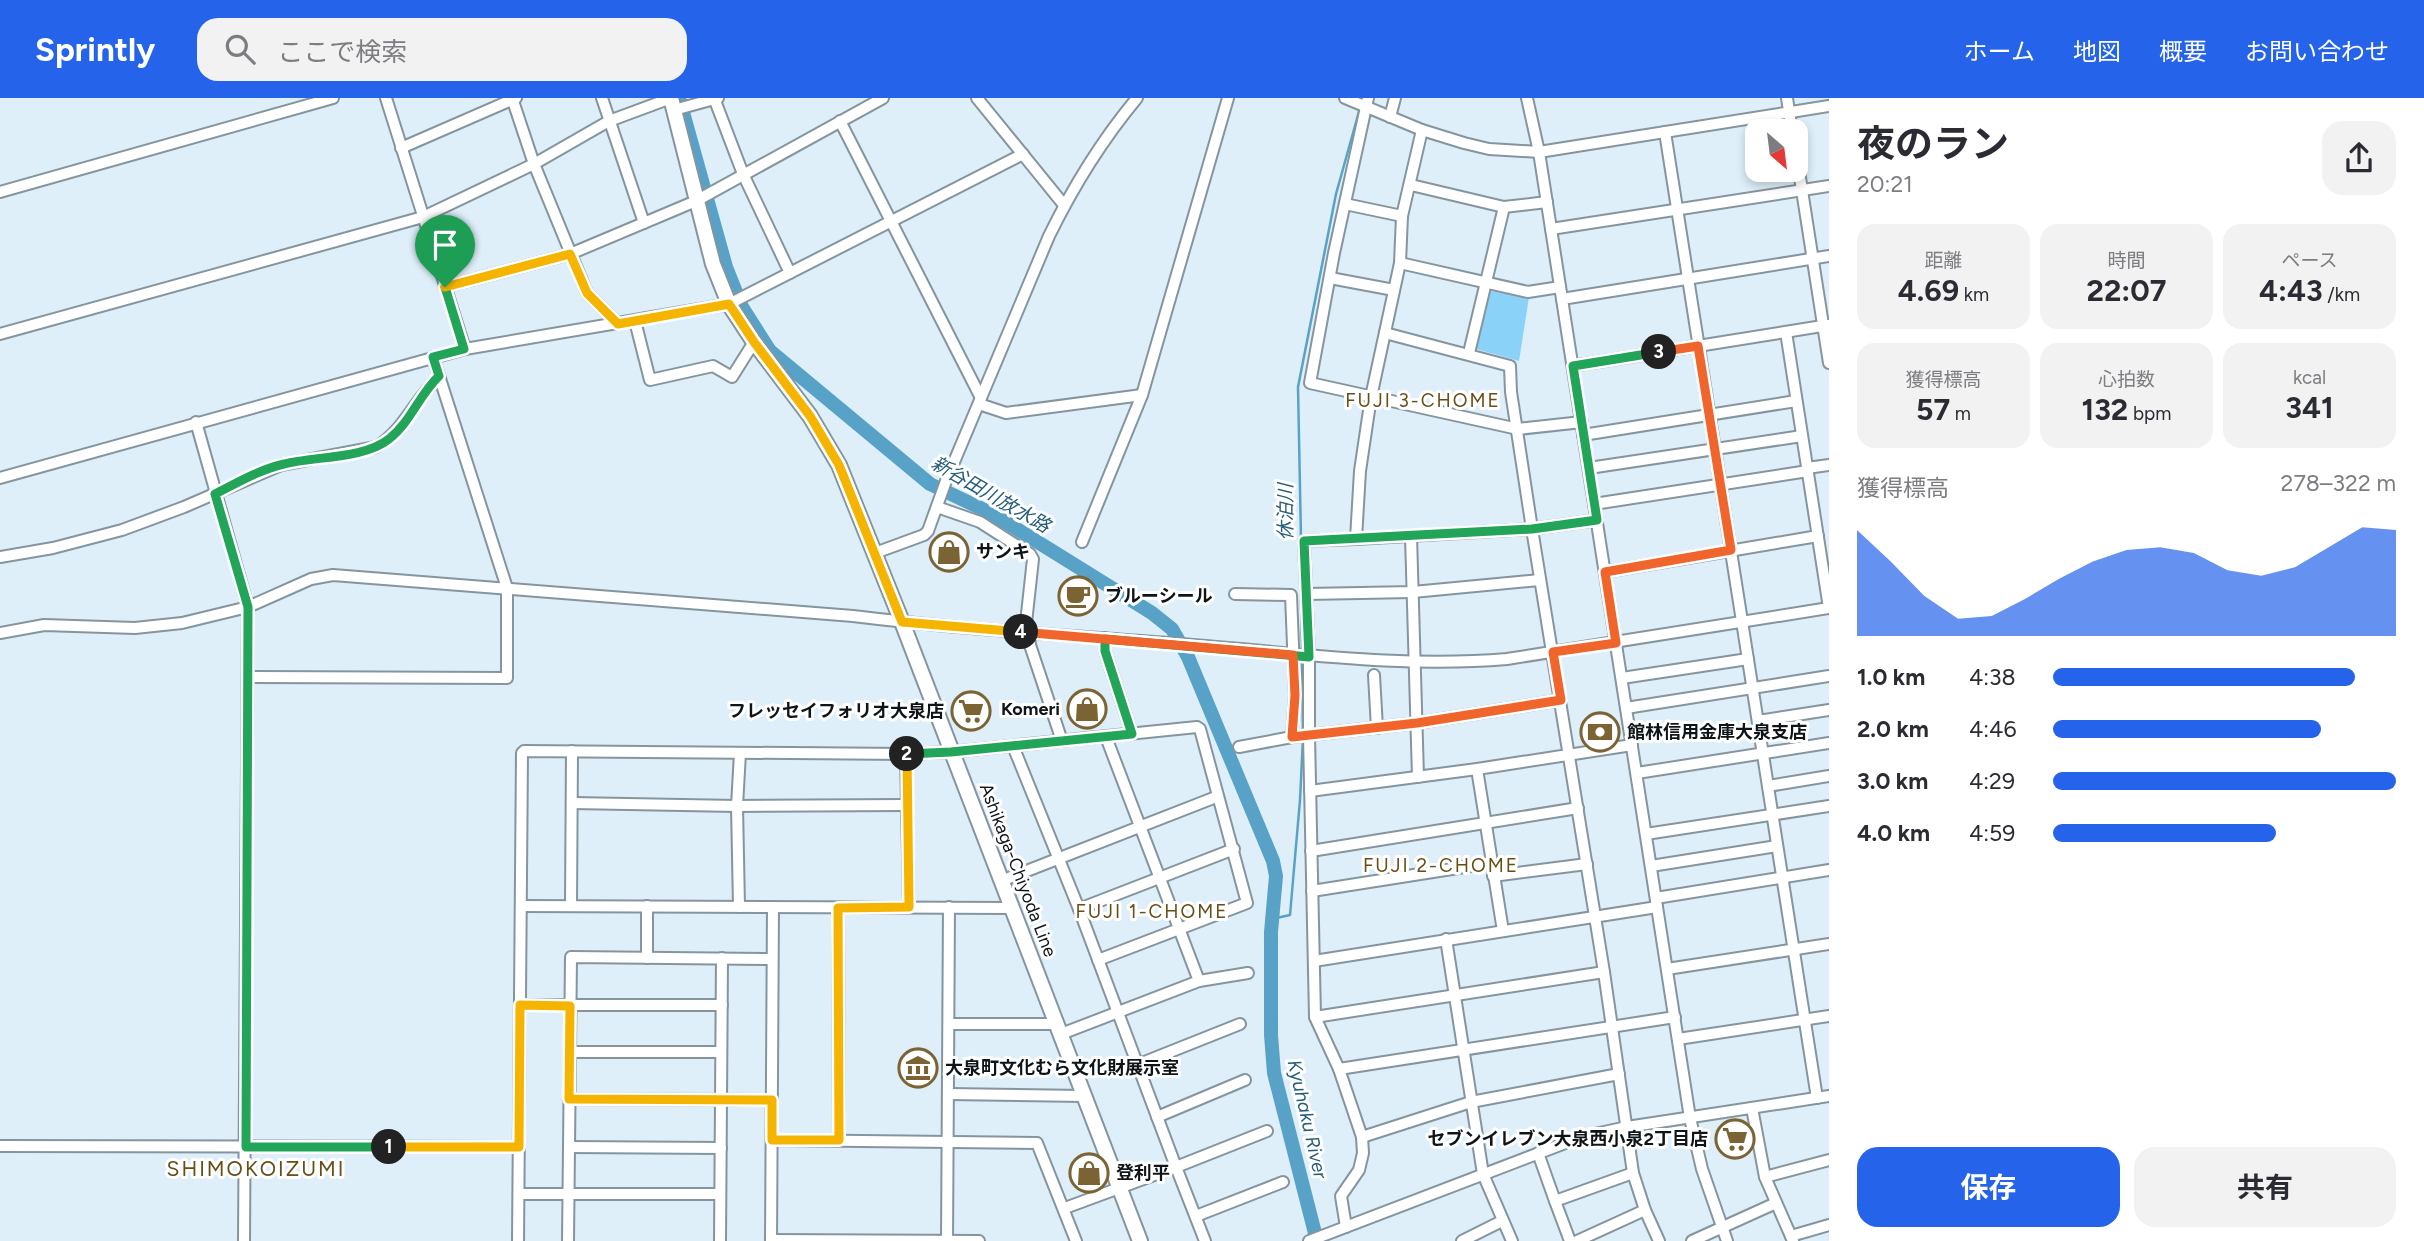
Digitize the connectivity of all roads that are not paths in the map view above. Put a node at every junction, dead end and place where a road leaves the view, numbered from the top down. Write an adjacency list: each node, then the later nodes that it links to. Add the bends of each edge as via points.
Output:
1 (333, 98): 32 (street)
2 (386, 98): 23 (street)
3 (603, 98): 19 (street)
4 (716, 98): 14 (street, via 692,106); 27 (street)
5 (883, 98): 20 (street)
6 (977, 98): 25 (street)
7 (1138, 98): 36 (street, via 1103,142)
8 (1227, 98): 71 (street)
9 (1395, 98): 17 (street)
10 (1527, 98): 24 (street)
11 (1787, 98): 16 (street)
12 (514, 99): 23 (street); 26 (street)
13 (1356, 101): 17 (street); 35 (street)
14 (674, 104): 19 (street); 33 (main road, Ashikaga-Chiyoda Line)
15 (1829, 106): 16 (street)
16 (1789, 112): 18 (street); 22 (street)
17 (1390, 117): 21 (street)
18 (1790, 119)
19 (609, 121): 26 (street); 42 (street)
20 (840, 121): 27 (street); 41 (street)
21 (1422, 130): 24 (street, via 1489,149); 29 (street)
22 (1665, 132): 24 (street); 38 (street)
23 (401, 148): 40 (street)
24 (1539, 152): 34 (street)
25 (1023, 154): 36 (street); 41 (street)
26 (534, 163): 40 (street); 44 (street)
27 (743, 174): 33 (street); 48 (street)
28 (1801, 182): 31 (street)
29 (1411, 185): 37 (street); 39 (street)
30 (1829, 186): 31 (street)
31 (1802, 190): 38 (street); 46 (street)
32 (0, 192)
33 (699, 199): 42 (street); 56 (main road, Ashikaga-Chiyoda Line, via 713,264)
34 (1547, 202): 37 (street); 43 (street)
35 (1345, 204): 39 (street); 49 (street)
36 (1064, 205): 73 (street)
37 (1504, 207): 51 (street)
38 (1677, 210): 43 (street); 50 (street)
39 (1402, 216): 47 (street)
40 (423, 217): 52 (street); 62 (street)
41 (892, 221): 48 (street); 73 (street)
42 (644, 223): 44 (street)
43 (1551, 229): 53 (street)
44 (570, 254): 52 (street); 58 (street, via 587,293)
45 (1829, 256): 46 (street)
46 (1812, 259): 50 (street); 59 (street)
47 (1399, 263): 51 (street); 54 (street)
48 (790, 273): 56 (street)
49 (1329, 278): 54 (street); 72 (street, via 1310,383)
50 (1688, 279): 55 (street); 64 (street)
51 (1486, 284): 53 (street, via 1528,292); 66 (street)
52 (445, 287): 65 (street)
53 (1560, 287): 55 (street)
54 (1394, 290): 61 (street)
55 (1562, 299): 69 (street)
56 (729, 304): 57 (street); 63 (main road, Ashikaga-Chiyoda Line)
57 (635, 321): 58 (street); 63 (street, via 650,380 713,366 732,377)
58 (618, 324): 65 (street)
59 (1826, 326): 60 (street); 68 (street)
60 (1786, 332): 64 (street); 74 (street)
61 (1385, 333): 66 (street); 72 (street)
62 (0, 334)
63 (754, 342): 97 (main road, Ashikaga-Chiyoda Line, via 810,416 839,465)
64 (1698, 346): 69 (street); 75 (street)
65 (464, 349): 67 (street)
66 (1469, 353): 78 (street, via 1510,366)
67 (433, 357): 70 (street); 76 (street)
68 (1829, 363)
69 (1573, 366): 77 (street)
70 (439, 376): 87 (street, via 398,430 376,447 281,464); 101 (street)
71 (1142, 396): 73 (street, via 1006,413); 95 (street)
72 (1371, 397): 78 (street); 94 (street)
73 (980, 401): 88 (street)
74 (1796, 401): 75 (street); 80 (street)
75 (1709, 415): 79 (street); 81 (street)
76 (196, 422): 85 (street); 87 (street)
77 (1581, 422): 78 (street); 79 (street)
78 (1518, 429): 91 (street)
79 (1583, 435): 83 (street)
80 (1802, 436): 81 (street); 84 (street)
81 (1714, 449): 83 (street); 86 (street)
82 (1829, 465): 84 (street)
83 (1589, 468): 89 (street)
84 (1807, 469): 86 (street); 93 (street)
85 (0, 478)
86 (1720, 484): 89 (street); 96 (street)
87 (215, 494): 98 (street, via 122,530); 105 (street)
88 (939, 501): 97 (street, via 924,535); 109 (street, via 1030,554)
89 (1594, 504): 90 (street)
90 (1597, 520): 91 (street); 99 (street)
91 (1532, 529): 92 (street); 100 (street)
92 (1411, 536): 94 (street); 102 (street)
93 (1818, 536): 96 (street); 106 (street)
94 (1356, 539): 104 (street, via 1304,541)
95 (1082, 542)
96 (1731, 550): 99 (street); 108 (street)
97 (875, 553): 107 (main road, Ashikaga-Chiyoda Line)
98 (0, 557)
99 (1605, 572): 112 (street)
100 (1540, 580): 102 (street); 113 (street)
101 (506, 587): 105 (street, via 333,575 311,579); 107 (street); 118 (street, via 507,678)
102 (1413, 592): 104 (street); 116 (street)
103 (1235, 594): 114 (street, via 1291,595)
104 (1307, 594): 114 (street)
105 (248, 607): 110 (street, via 182,623 135,628 44,625); 118 (street)
106 (1829, 608): 108 (street)
107 (902, 622): 109 (street); 138 (main road, Ashikaga-Chiyoda Line)
108 (1743, 622): 112 (street); 115 (street)
109 (1027, 632): 111 (street); 132 (street)
110 (0, 633)
111 (1105, 639): 114 (street); 128 (street)
112 (1616, 643): 113 (street); 120 (street)
113 (1553, 652): 116 (street, via 1458,663); 122 (street)
114 (1302, 656): 116 (street); 129 (street); 131 (street)
115 (1748, 659): 120 (street); 121 (street)
116 (1416, 661): 126 (street)
117 (1374, 675): 127 (street)
118 (248, 677): 237 (street)
119 (1829, 677): 121 (street)
120 (1622, 678): 123 (street)
121 (1753, 688): 123 (street); 125 (street)
122 (1561, 700): 126 (street); 142 (street)
123 (1626, 708): 134 (street)
124 (1829, 710): 125 (street)
125 (1758, 721): 140 (street)
126 (1417, 723): 127 (street); 146 (street)
127 (1377, 728): 129 (street)
128 (1132, 734): 130 (street); 160 (street, via 1200,729)
129 (1309, 736): 131 (street); 148 (street)
130 (1106, 737): 132 (street); 157 (street)
131 (1292, 737): 136 (street)
132 (1062, 741): 135 (street)
133 (1829, 743): 140 (street)
134 (1632, 745): 142 (street); 144 (street)
135 (1013, 746): 138 (street); 162 (street)
136 (1239, 747)
137 (572, 751): 139 (street); 150 (street); 173 (street, via 522,753)
138 (951, 752): 141 (street); 170 (main road, Ashikaga-Chiyoda Line)
139 (740, 753): 141 (street); 152 (street)
140 (1762, 753): 144 (street); 147 (street)
141 (906, 754): 151 (street)
142 (1570, 754): 143 (street); 154 (street)
143 (1477, 769): 146 (street); 156 (street)
144 (1637, 773): 158 (street)
145 (1829, 776): 147 (street)
146 (1418, 777): 148 (street)
147 (1768, 786): 155 (street)
148 (1310, 791): 161 (street)
149 (1216, 797): 157 (street)
150 (572, 803): 152 (street); 174 (street)
151 (906, 805): 152 (street); 178 (street)
152 (737, 806): 176 (street)
153 (1829, 806): 155 (street)
154 (1578, 808): 156 (street); 164 (street)
155 (1772, 815): 158 (street); 159 (street)
156 (1484, 823): 161 (street); 163 (street)
157 (1141, 826): 162 (street); 168 (street)
158 (1646, 834): 165 (street)
159 (1777, 846): 165 (street); 169 (street)
160 (1234, 849): 168 (street); 184 (street, via 1247,903)
161 (1311, 851): 171 (street)
162 (1058, 859): 170 (street); 182 (street)
163 (1490, 863): 167 (street); 171 (street)
164 (1587, 864): 167 (street); 183 (street)
165 (1651, 866): 172 (street)
166 (1829, 870): 169 (street)
167 (1493, 876): 185 (street)
168 (1159, 878): 182 (street); 184 (street)
169 (1782, 878): 172 (street); 188 (street)
170 (1001, 881): 181 (main road, Ashikaga-Chiyoda Line)
171 (1312, 891): 193 (street)
172 (1657, 902): 183 (street); 194 (street)
173 (521, 906): 174 (street); 199 (street)
174 (571, 906): 175 (street)
175 (647, 906): 176 (street); 189 (street)
176 (739, 906): 177 (street)
177 (774, 907): 180 (street); 191 (street)
178 (909, 907): 179 (street); 180 (street)
179 (949, 907): 181 (street); 207 (street)
180 (838, 908): 234 (street)
181 (1012, 908): 210 (main road, Ashikaga-Chiyoda Line)
182 (1079, 909): 192 (street)
183 (1595, 916): 185 (street); 196 (street)
184 (1179, 928): 192 (street); 197 (street)
185 (1503, 931): 186 (street)
186 (1446, 939): 193 (street); 198 (street)
187 (1829, 944): 188 (street)
188 (1793, 949): 194 (street); 206 (street)
189 (647, 958): 190 (street); 201 (street, via 571,957)
190 (722, 958): 191 (street); 200 (street)
191 (772, 959): 225 (street)
192 (1098, 960): 202 (street)
193 (1314, 961): 204 (street)
194 (1667, 969): 205 (street)
195 (1248, 972): 197 (street)
196 (1604, 972): 198 (street); 209 (street)
197 (1199, 981): 202 (street)
198 (1454, 995): 204 (street); 212 (street)
199 (520, 1005): 201 (street); 238 (street)
200 (722, 1005): 201 (street); 214 (street)
201 (570, 1006): 213 (street)
202 (1116, 1012): 210 (street); 215 (street)
203 (1829, 1016): 206 (street)
204 (1315, 1017): 216 (street)
205 (1675, 1017): 209 (street); 211 (street)
206 (1804, 1019): 211 (street); 222 (street)
207 (948, 1024): 210 (street); 219 (street)
208 (1240, 1024): 215 (street)
209 (1612, 1026): 212 (street); 217 (street)
210 (1059, 1029): 220 (main road, Ashikaga-Chiyoda Line)
211 (1678, 1039): 229 (street)
212 (1463, 1050): 216 (street); 226 (street)
213 (570, 1052): 214 (street); 223 (street)
214 (721, 1052): 224 (street)
215 (1137, 1065): 228 (street)
216 (1339, 1069): 232 (street)
217 (1619, 1074): 226 (street); 230 (street)
218 (1245, 1080): 228 (street)
219 (948, 1094): 220 (street); 235 (street)
220 (1084, 1096): 248 (main road, Ashikaga-Chiyoda Line)
221 (1829, 1096): 222 (street)
222 (1817, 1098): 227 (street)
223 (569, 1099): 224 (street); 239 (street)
224 (721, 1099): 225 (street); 240 (street)
225 (772, 1100): 233 (street)
226 (1471, 1102): 232 (street); 245 (street)
227 (1752, 1108): 229 (street); 246 (street)
228 (1157, 1117): 243 (street)
229 (1690, 1118): 230 (street); 260 (street)
230 (1627, 1127): 241 (street); 244 (street)
231 (1267, 1131): 243 (street)
232 (1362, 1137): 259 (street, via 1359,1170 1341,1196)
233 (772, 1140): 234 (street); 263 (street)
234 (839, 1140): 235 (street)
235 (947, 1142): 254 (street, via 1037,1143); 268 (street)
236 (0, 1146): 237 (street)
237 (246, 1147): 238 (street); 264 (street)
238 (519, 1147): 250 (street)
239 (569, 1147): 240 (street); 249 (street)
240 (721, 1148): 251 (street)
241 (1538, 1153): 245 (street); 252 (street)
242 (1829, 1160): 246 (street)
243 (1176, 1167): 248 (street); 256 (street)
244 (1633, 1173): 252 (street); 255 (street)
245 (1483, 1174): 257 (street); 259 (street)
246 (1765, 1177): 253 (street)
247 (1283, 1182): 256 (street)
248 (1119, 1188): 254 (street); 271 (main road, Ashikaga-Chiyoda Line)
249 (569, 1193): 250 (street); 251 (street); 266 (street)
250 (519, 1194): 265 (street)
251 (720, 1194): 267 (street)
252 (1555, 1201): 276 (street)
253 (1776, 1203): 260 (street); 262 (street)
254 (1065, 1208): 270 (street)
255 (1645, 1210): 277 (street); 278 (street)
256 (1196, 1216): 272 (street)
257 (1502, 1221): 274 (street); 275 (street)
258 (1829, 1225): 262 (street)
259 (1346, 1227): 261 (street)
260 (1721, 1227): 279 (street); 280 (street)
261 (1329, 1236): 273 (street)
262 (1792, 1238)
263 (771, 1240): 268 (street)
264 (244, 1241)
265 (518, 1241)
266 (568, 1241)
267 (720, 1241)
268 (947, 1241): 269 (street)
269 (979, 1241)
270 (1076, 1241)
271 (1140, 1241)
272 (1205, 1241)
273 (1309, 1241)
274 (1462, 1241)
275 (1512, 1241)
276 (1570, 1241)
277 (1577, 1241)
278 (1659, 1241)
279 (1692, 1241)
280 (1727, 1241)

